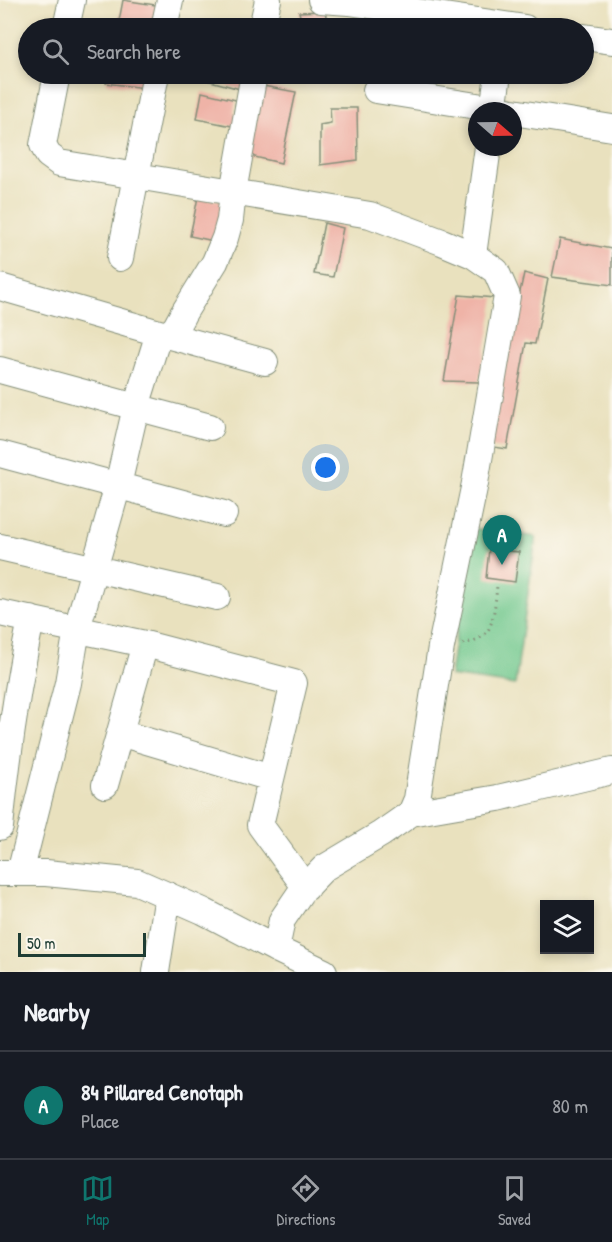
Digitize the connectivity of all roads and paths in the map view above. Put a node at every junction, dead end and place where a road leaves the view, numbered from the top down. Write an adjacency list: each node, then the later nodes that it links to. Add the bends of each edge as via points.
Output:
1 (72, 0): 5 (street)
2 (170, 0): 6 (street)
3 (268, 0): 7 (street)
4 (321, 0): 8 (street)
5 (68, 18)
6 (166, 18)
7 (264, 18)
8 (449, 18)
9 (594, 38): 10 (street)
10 (612, 41)
11 (55, 84): 21 (street, via 43,145 48,155 59,163)
12 (154, 84): 21 (street)
13 (252, 84): 22 (street)
14 (499, 84): 16 (street)
15 (376, 90): 17 (street)
16 (501, 102)
17 (468, 105)
18 (522, 114): 19 (street)
19 (612, 128)
20 (487, 156): 23 (street)
21 (136, 175): 22 (street); 24 (street)
22 (232, 192): 23 (street, via 370,216); 26 (street, via 230,220 215,262 176,327)
23 (473, 255): 42 (street, via 496,272 507,296 475,483)
24 (120, 258)
25 (0, 287): 26 (street)
26 (164, 334): 27 (street); 29 (street)
27 (265, 362)
28 (0, 370): 29 (street)
29 (136, 407): 30 (street); 32 (street)
30 (210, 427)
31 (0, 454): 32 (street)
32 (118, 485): 33 (street); 35 (street)
33 (224, 514)
34 (0, 547): 35 (street)
35 (95, 568): 37 (street); 40 (street)
36 (497, 585): 42 (path, via 487,633 462,645)
37 (217, 597)
38 (0, 613): 39 (street)
39 (31, 619): 40 (street); 43 (street)
40 (77, 629): 41 (street); 50 (street, via 68,683)
41 (145, 644): 44 (street); 46 (street, via 294,683)
42 (441, 647): 48 (street, via 417,799)
43 (10, 673): 49 (street)
44 (120, 733): 46 (street); 47 (street)
45 (612, 771): 48 (street, via 498,798)
46 (272, 778): 51 (street, via 260,825)
47 (105, 785)
48 (411, 813): 51 (street, via 324,868)
49 (0, 827)
50 (10, 873): 52 (street, via 137,882)
51 (306, 888): 53 (street, via 282,920)
52 (168, 895): 53 (street); 54 (street)
53 (276, 949): 55 (street)
54 (156, 972)
55 (324, 972)

